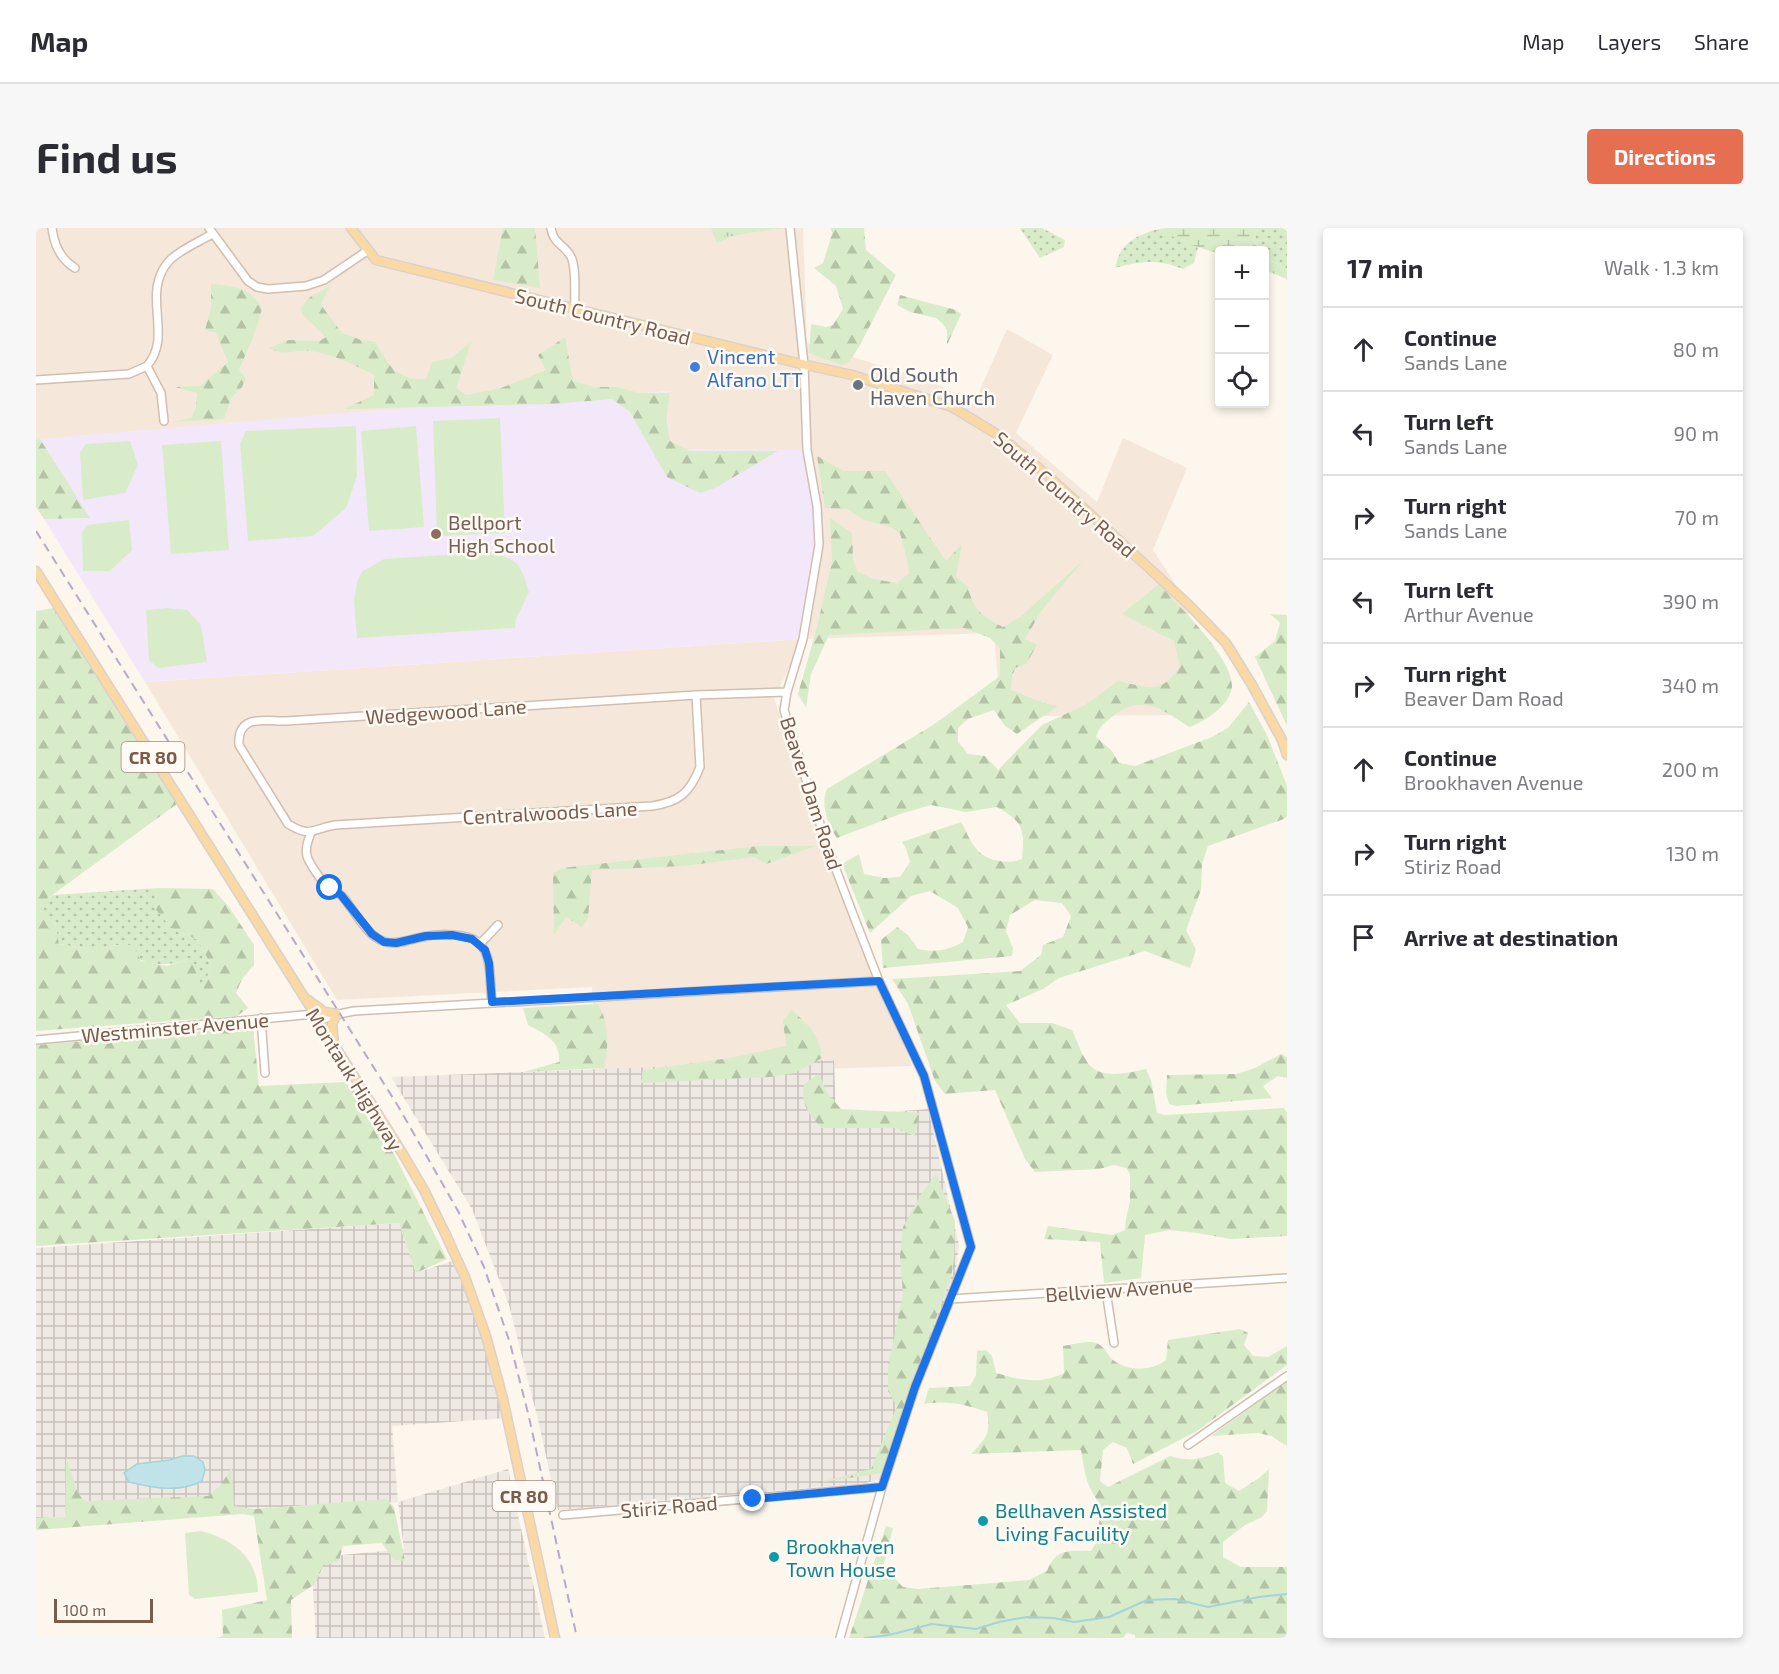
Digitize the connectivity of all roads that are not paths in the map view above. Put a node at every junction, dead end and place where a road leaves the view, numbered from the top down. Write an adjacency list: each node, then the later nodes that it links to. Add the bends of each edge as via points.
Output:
1 (52, 228): 7 (street, via 64,262)
2 (351, 228): 6 (main road, South Country Road)
3 (551, 228): 8 (street, via 556,243 571,255)
4 (790, 228): 9 (street, Beaver Dam Road)
5 (210, 231): 6 (street, via 248,281 268,289 316,283); 10 (street, via 170,260 160,273 155,295 158,348)
6 (367, 251): 8 (main road, South Country Road, via 376,260)
7 (75, 268)
8 (575, 308): 9 (main road, South Country Road)
9 (804, 365): 14 (street, Beaver Dam Road, via 807,450 819,545 803,639); 16 (main road, South Country Road, via 852,375 952,407 1004,439 1190,605 1227,644)
10 (147, 366): 11 (street, via 129,374); 12 (street, via 161,393)
11 (36, 380)
12 (164, 421)
13 (36, 571): 21 (main road, Montauk Highway / CR 80)
14 (787, 692): 15 (street, Wedgewood Lane); 20 (street, Beaver Dam Road, via 784,710 827,846)
15 (696, 695): 17 (street, Centralwoods Lane, via 700,767 689,788 670,803 335,825); 17 (street, Wedgewood Lane, via 246,723 239,735 239,745 288,824 301,832)
16 (1287, 755)
17 (311, 832): 19 (street, via 306,850 322,880 384,942 452,935)
18 (498, 925): 19 (street)
19 (480, 944): 22 (street, via 489,963)
20 (879, 981): 22 (street, Westminster Avenue); 31 (street, Beaver Dam Road, via 924,1076 971,1247)
21 (299, 991): 23 (main road, via 321,1011); 25 (main road, Montauk Highway / CR 80)
22 (492, 1002): 23 (street, Westminster Avenue)
23 (337, 1014): 25 (street, Westminster Avenue); 27 (main road, via 332,1021)
24 (261, 1018): 25 (street, Westminster Avenue); 26 (street, Westminster Avenue); 28 (street)
25 (316, 1018): 27 (main road, Montauk Highway / CR 80)
26 (36, 1040)
27 (335, 1048): 37 (main road, Montauk Highway / CR 80, via 424,1190 471,1293 500,1385)
28 (265, 1073)
29 (1287, 1278): 30 (street, Bellview Avenue)
30 (1106, 1291): 31 (street, Bellview Avenue); 32 (street)
31 (950, 1299): 35 (street, Beaver Dam Road)
32 (1114, 1343)
33 (1287, 1376): 34 (street)
34 (1188, 1445)
35 (882, 1487): 36 (street, Stiriz Road); 38 (street, Beaver Dam Road)
36 (563, 1515)
37 (555, 1638)
38 (840, 1638)

